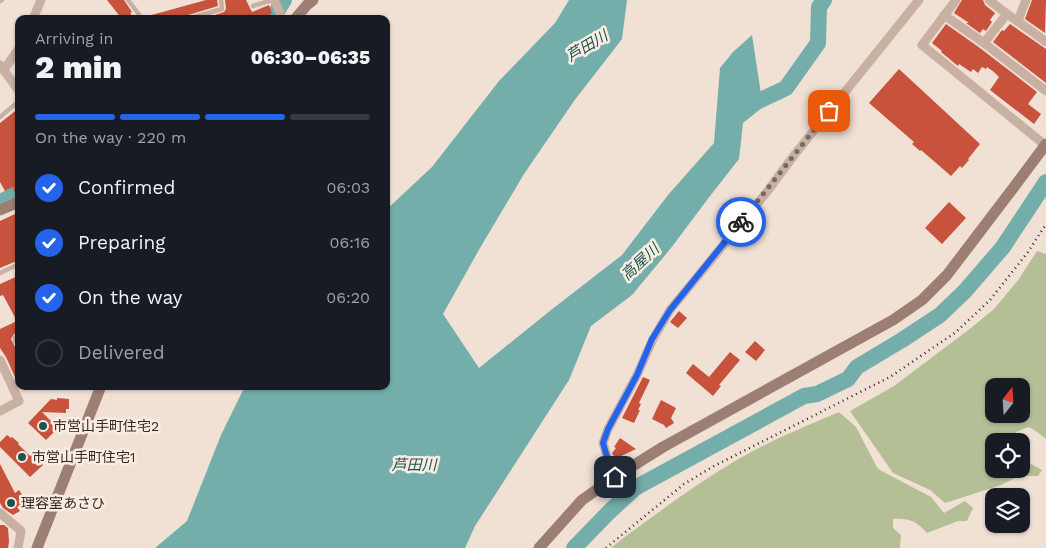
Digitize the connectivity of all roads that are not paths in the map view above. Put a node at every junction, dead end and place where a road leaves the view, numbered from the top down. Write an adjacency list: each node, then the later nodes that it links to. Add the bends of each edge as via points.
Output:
1 (41, 0): 11 (street)
2 (128, 0): 12 (lane)
3 (221, 0): 13 (lane, via 222,10)
4 (315, 0): 14 (street, via 306,4); 15 (street)
5 (919, 0): 35 (street, via 670,310 652,339 603,443)
6 (956, 0): 16 (street)
7 (989, 0): 17 (street)
8 (1026, 0): 18 (street)
9 (253, 6): 10 (lane)
10 (276, 7)
11 (35, 15)
12 (139, 15)
13 (203, 15)
14 (298, 15)
15 (306, 15)
16 (944, 15): 20 (street); 27 (street, via 922,45)
17 (1006, 15): 18 (street); 20 (street)
18 (1018, 21): 19 (street)
19 (1046, 42)
20 (984, 43): 24 (street)
21 (15, 53): 22 (street)
22 (2, 68): 23 (street)
23 (15, 86)
24 (1046, 91)
25 (15, 104): 26 (lane)
26 (0, 117)
27 (1046, 144): 35 (street, via 947,275 922,300 893,320 663,447)
28 (15, 206): 29 (street)
29 (0, 210)
30 (15, 266): 31 (lane)
31 (0, 273)
32 (0, 360): 34 (street, via 19,401)
33 (99, 390): 38 (street)
34 (0, 411)
35 (615, 477): 39 (street, via 582,500)
36 (0, 513): 37 (street, via 21,531)
37 (17, 548)
38 (37, 548)
39 (539, 548)

